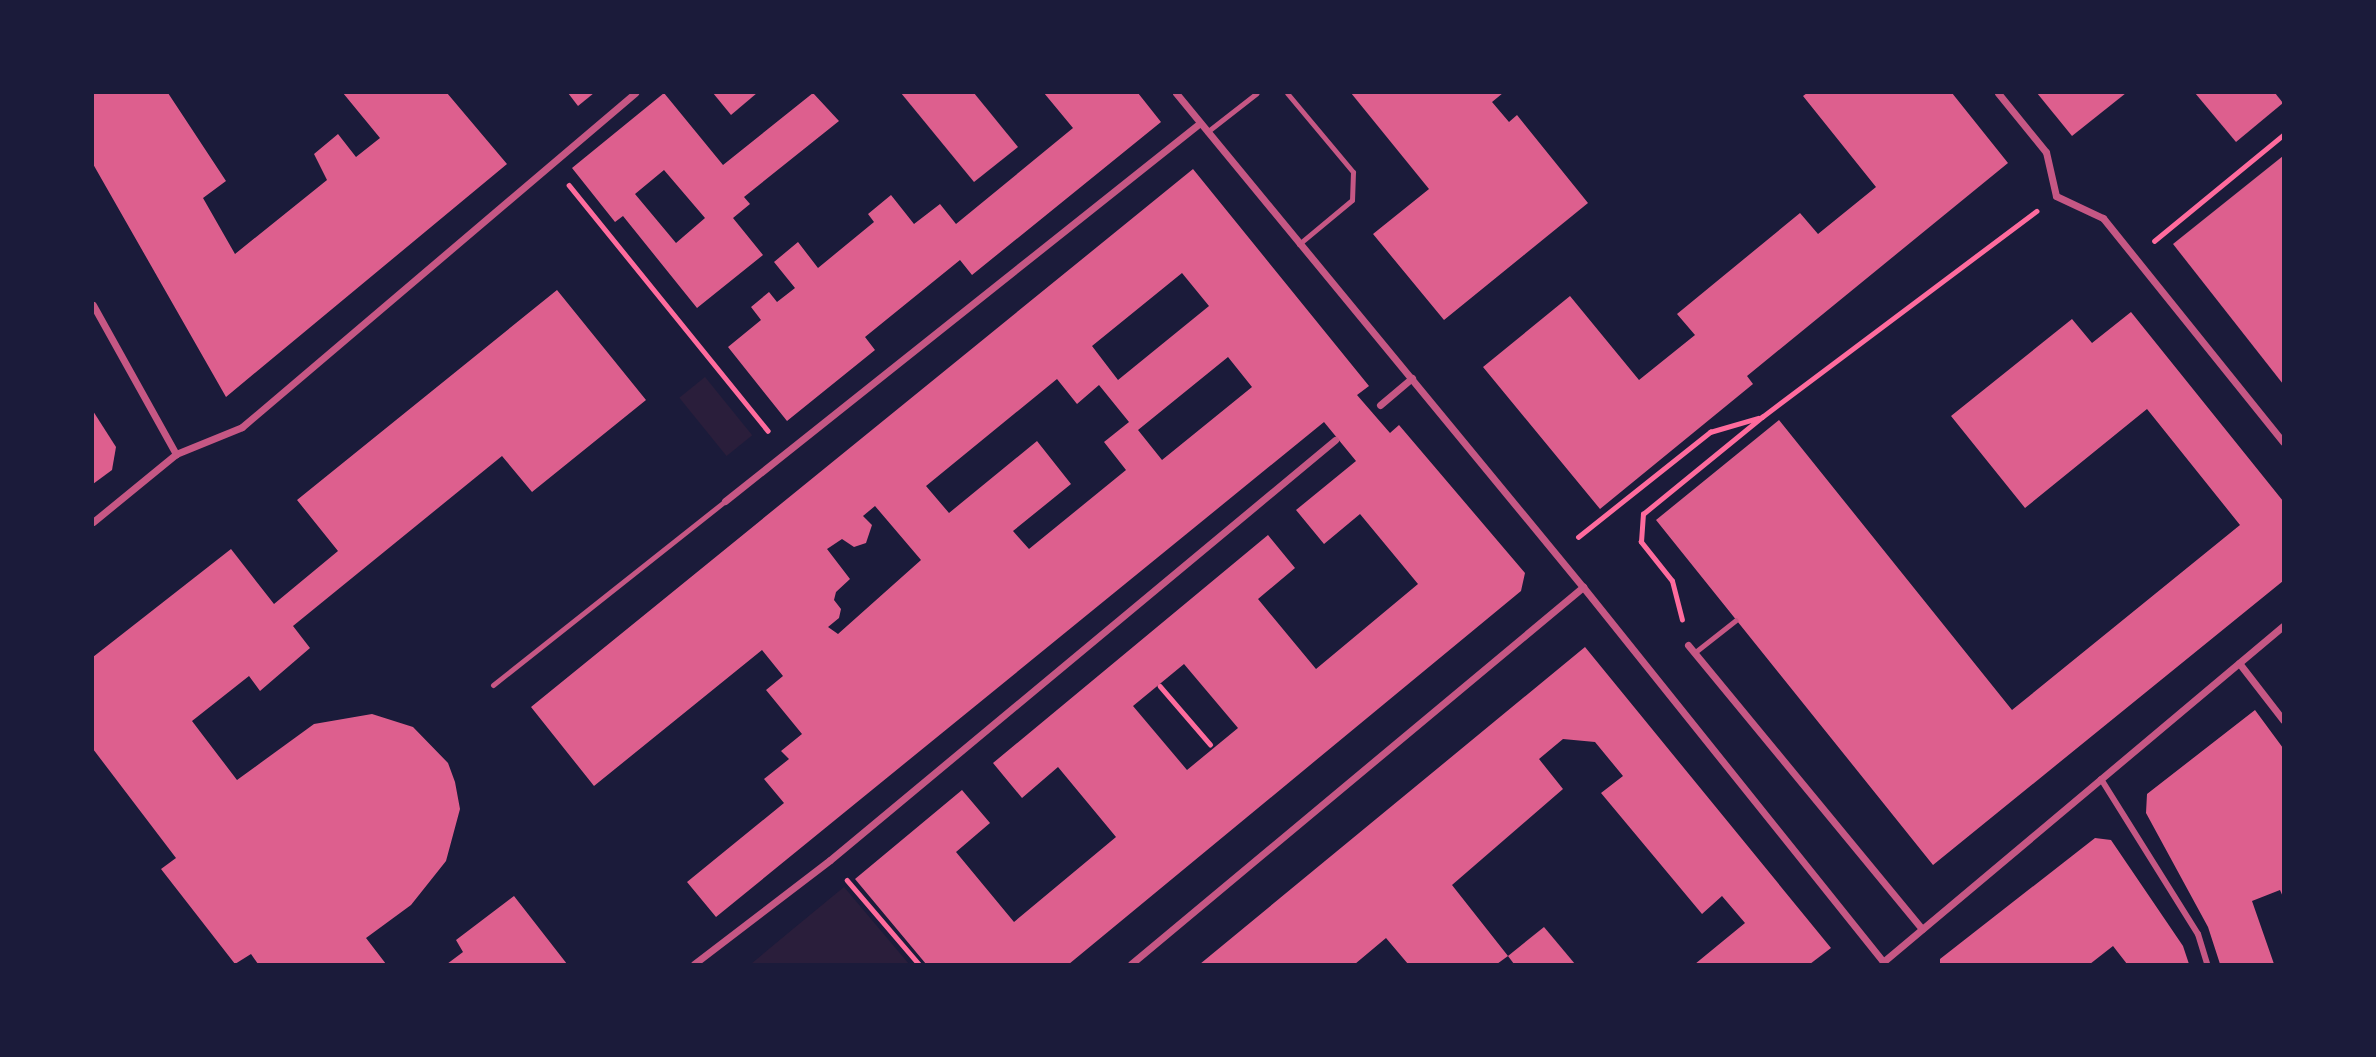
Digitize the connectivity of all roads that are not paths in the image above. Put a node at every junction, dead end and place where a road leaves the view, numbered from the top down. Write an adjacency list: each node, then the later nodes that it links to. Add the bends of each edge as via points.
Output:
1 (635, 93): 14 (street, via 242,428)
2 (1176, 93): 6 (street)
3 (1257, 93): 7 (lane)
4 (1287, 93): 8 (lane, via 1353,172 1352,200)
5 (1998, 93): 13 (street, via 2046,152 2056,196 2103,218)
6 (1200, 123): 7 (street); 15 (street)
7 (1207, 132): 8 (street)
8 (1299, 244): 10 (street)
9 (93, 305): 14 (street)
10 (1412, 378): 11 (street); 17 (street)
11 (1380, 405)
12 (1335, 440): 28 (street, via 830,860)
13 (2283, 442)
14 (176, 453): 16 (street)
15 (725, 501): 23 (lane)
16 (93, 522)
17 (1583, 587): 27 (street); 29 (street)
18 (1736, 620): 21 (lane)
19 (2283, 626): 22 (street)
20 (1688, 645): 21 (street)
21 (1694, 653): 26 (street)
22 (2239, 663): 24 (street); 25 (street)
23 (493, 685)
24 (2283, 720)
25 (2101, 779): 26 (street); 30 (street, via 2198,934)
26 (1922, 929): 27 (street)
27 (1881, 963)
28 (694, 964)
29 (1131, 964)
30 (2207, 964)

